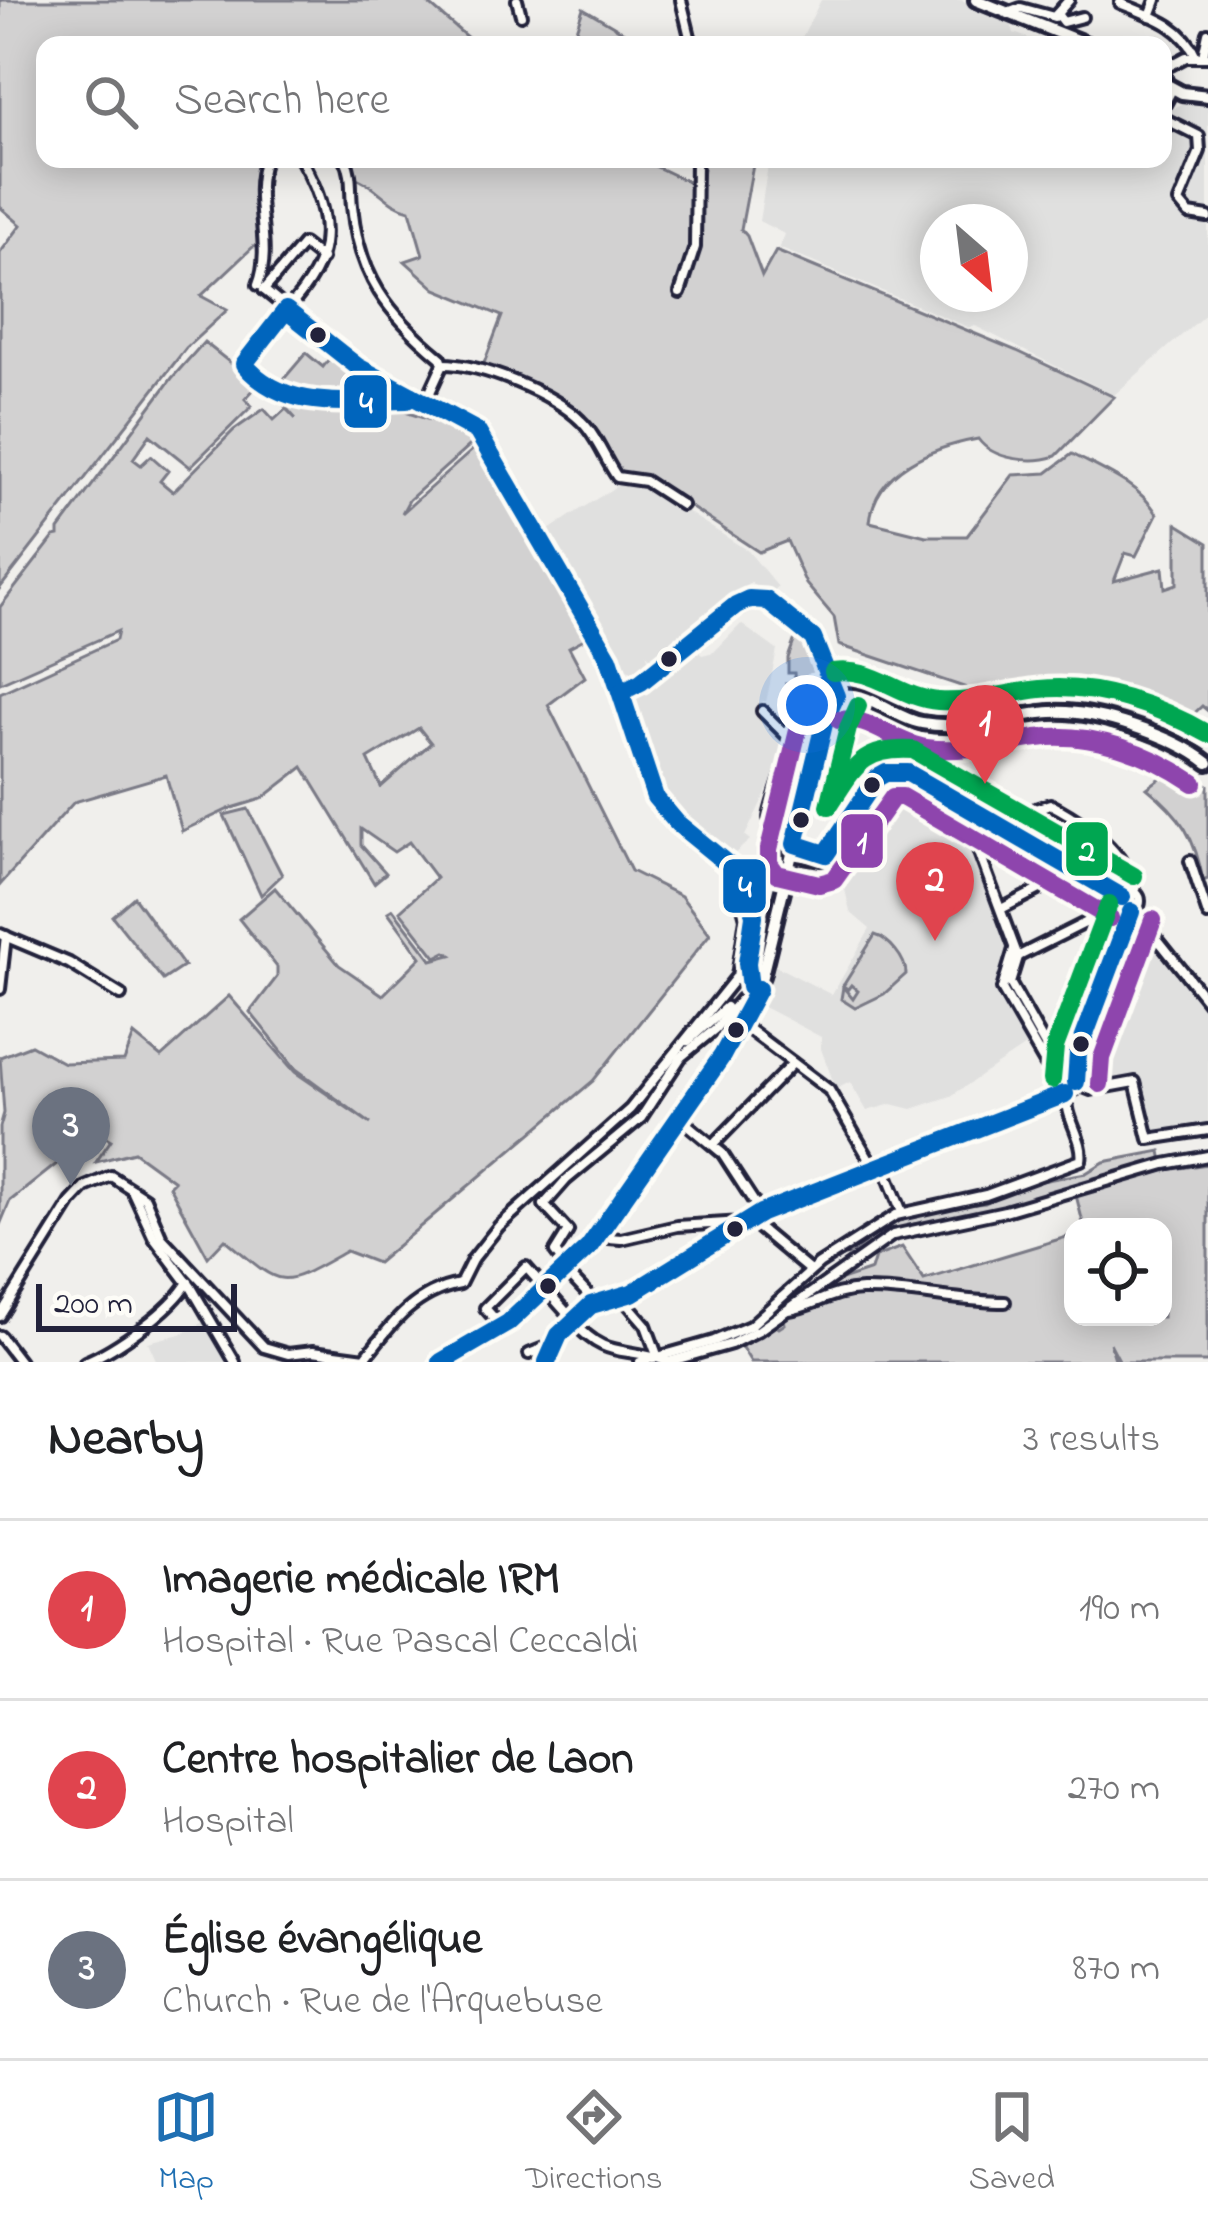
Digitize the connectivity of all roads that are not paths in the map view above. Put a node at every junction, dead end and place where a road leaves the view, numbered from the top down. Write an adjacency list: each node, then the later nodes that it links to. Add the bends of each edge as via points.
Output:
1 (517, 0): 9 (street)
2 (681, 0): 13 (street)
3 (976, 0): 7 (main road)
4 (1069, 0): 8 (street)
5 (1156, 0): 10 (street)
6 (1120, 3): 10 (street)
7 (1010, 14): 8 (street); 14 (main road)
8 (1057, 14): 11 (street, via 1063,22)
9 (521, 15)
10 (1150, 16): 15 (street)
11 (1082, 17)
12 (1208, 33): 15 (street)
13 (690, 36)
14 (1066, 36)
15 (1202, 56): 16 (street)
16 (1172, 78)
17 (1172, 87): 18 (main road)
18 (1208, 95)
19 (1172, 122): 24 (street, via 1199,136 1179,202 1189,214)
20 (263, 168): 26 (street)
21 (306, 168): 25 (street, via 323,202)
22 (349, 168): 29 (street, via 377,293)
23 (696, 168): 27 (street, via 695,247)
24 (1208, 217)
25 (322, 260): 26 (street, via 303,244); 28 (street)
26 (261, 288): 28 (street)
27 (680, 293)
28 (286, 310): 30 (street, via 358,367); 30 (street, via 245,357 245,370 274,391)
29 (443, 364): 31 (street); 32 (street, via 511,377 584,422 617,477 645,481)
30 (412, 396): 31 (street)
31 (425, 403): 33 (street, via 477,431)
32 (682, 505)
33 (622, 692): 34 (street, via 755,598 813,638); 42 (street, via 667,818)
34 (836, 695): 36 (main road, via 857,694 922,724 1089,714); 39 (main road)
35 (762, 711): 39 (street, via 791,740 769,812)
36 (1208, 763)
37 (970, 807): 38 (street); 39 (street, via 908,773 886,773 826,854); 45 (street, via 965,815)
38 (995, 823): 41 (street); 43 (street, via 1050,804 1118,854)
39 (792, 846): 51 (main road)
40 (1190, 861): 47 (street)
41 (1076, 871): 44 (street); 45 (street)
42 (742, 879): 51 (street, via 755,911 746,975); 55 (street, via 746,918 736,976)
43 (1136, 893): 44 (street); 46 (street, via 1141,902)
44 (1121, 901): 46 (street); 49 (street)
45 (1003, 908): 49 (street)
46 (1133, 911): 53 (street); 56 (street)
47 (1208, 915)
48 (3, 935): 50 (street); 52 (street)
49 (1014, 954): 59 (street, via 1010,983)
50 (0, 989)
51 (754, 991): 54 (main road); 55 (street); 70 (street, via 681,1057 641,1118 544,1205 568,1231 555,1252)
52 (121, 995)
53 (1208, 1002)
54 (743, 1024): 57 (street); 60 (main road)
55 (677, 1049): 65 (street, via 630,1109 495,1233 460,1284 398,1315 365,1358 264,1347 162,1238 145,1198)
56 (1078, 1053): 58 (street); 59 (street)
57 (793, 1064): 62 (street); 64 (street, via 829,1090)
58 (1076, 1083): 59 (street); 61 (street, via 1091,1090 1135,1082 1149,1139)
59 (1063, 1086): 64 (street, via 1045,1106); 66 (street, via 1084,1158 986,1195)
60 (681, 1119): 62 (street); 69 (main road)
61 (1208, 1130)
62 (713, 1145): 67 (street)
63 (1208, 1156): 79 (street, via 904,1231)
64 (879, 1168): 66 (street); 67 (street)
65 (131, 1188): 72 (street, via 154,1238); 80 (street, via 111,1175 85,1187)
66 (902, 1212): 71 (street)
67 (761, 1213): 68 (street)
68 (750, 1221): 69 (street); 71 (street); 75 (street)
69 (597, 1237): 70 (main road)
70 (569, 1266): 73 (main road); 76 (street)
71 (810, 1271): 87 (street, via 750,1326)
72 (188, 1282): 74 (street); 78 (street)
73 (546, 1289): 81 (street); 82 (main road); 82 (street, via 526,1267 515,1275 485,1308)
74 (181, 1295): 78 (street); 89 (street)
75 (620, 1295): 76 (street); 87 (street, via 646,1325)
76 (595, 1302): 81 (street)
77 (1005, 1302): 79 (street, via 865,1290)
78 (201, 1308): 90 (street)
79 (788, 1310): 87 (street, via 731,1344 668,1362)
80 (0, 1316)
81 (573, 1321): 84 (street); 87 (street, via 599,1350)
82 (501, 1326): 91 (main road)
83 (0, 1336): 85 (street)
84 (555, 1344): 86 (street); 92 (street)
85 (5, 1348): 88 (street)
86 (529, 1354)
87 (656, 1356): 93 (street)
88 (20, 1362)
89 (85, 1362)
90 (235, 1362)
91 (441, 1362)
92 (547, 1362)
93 (640, 1362)

